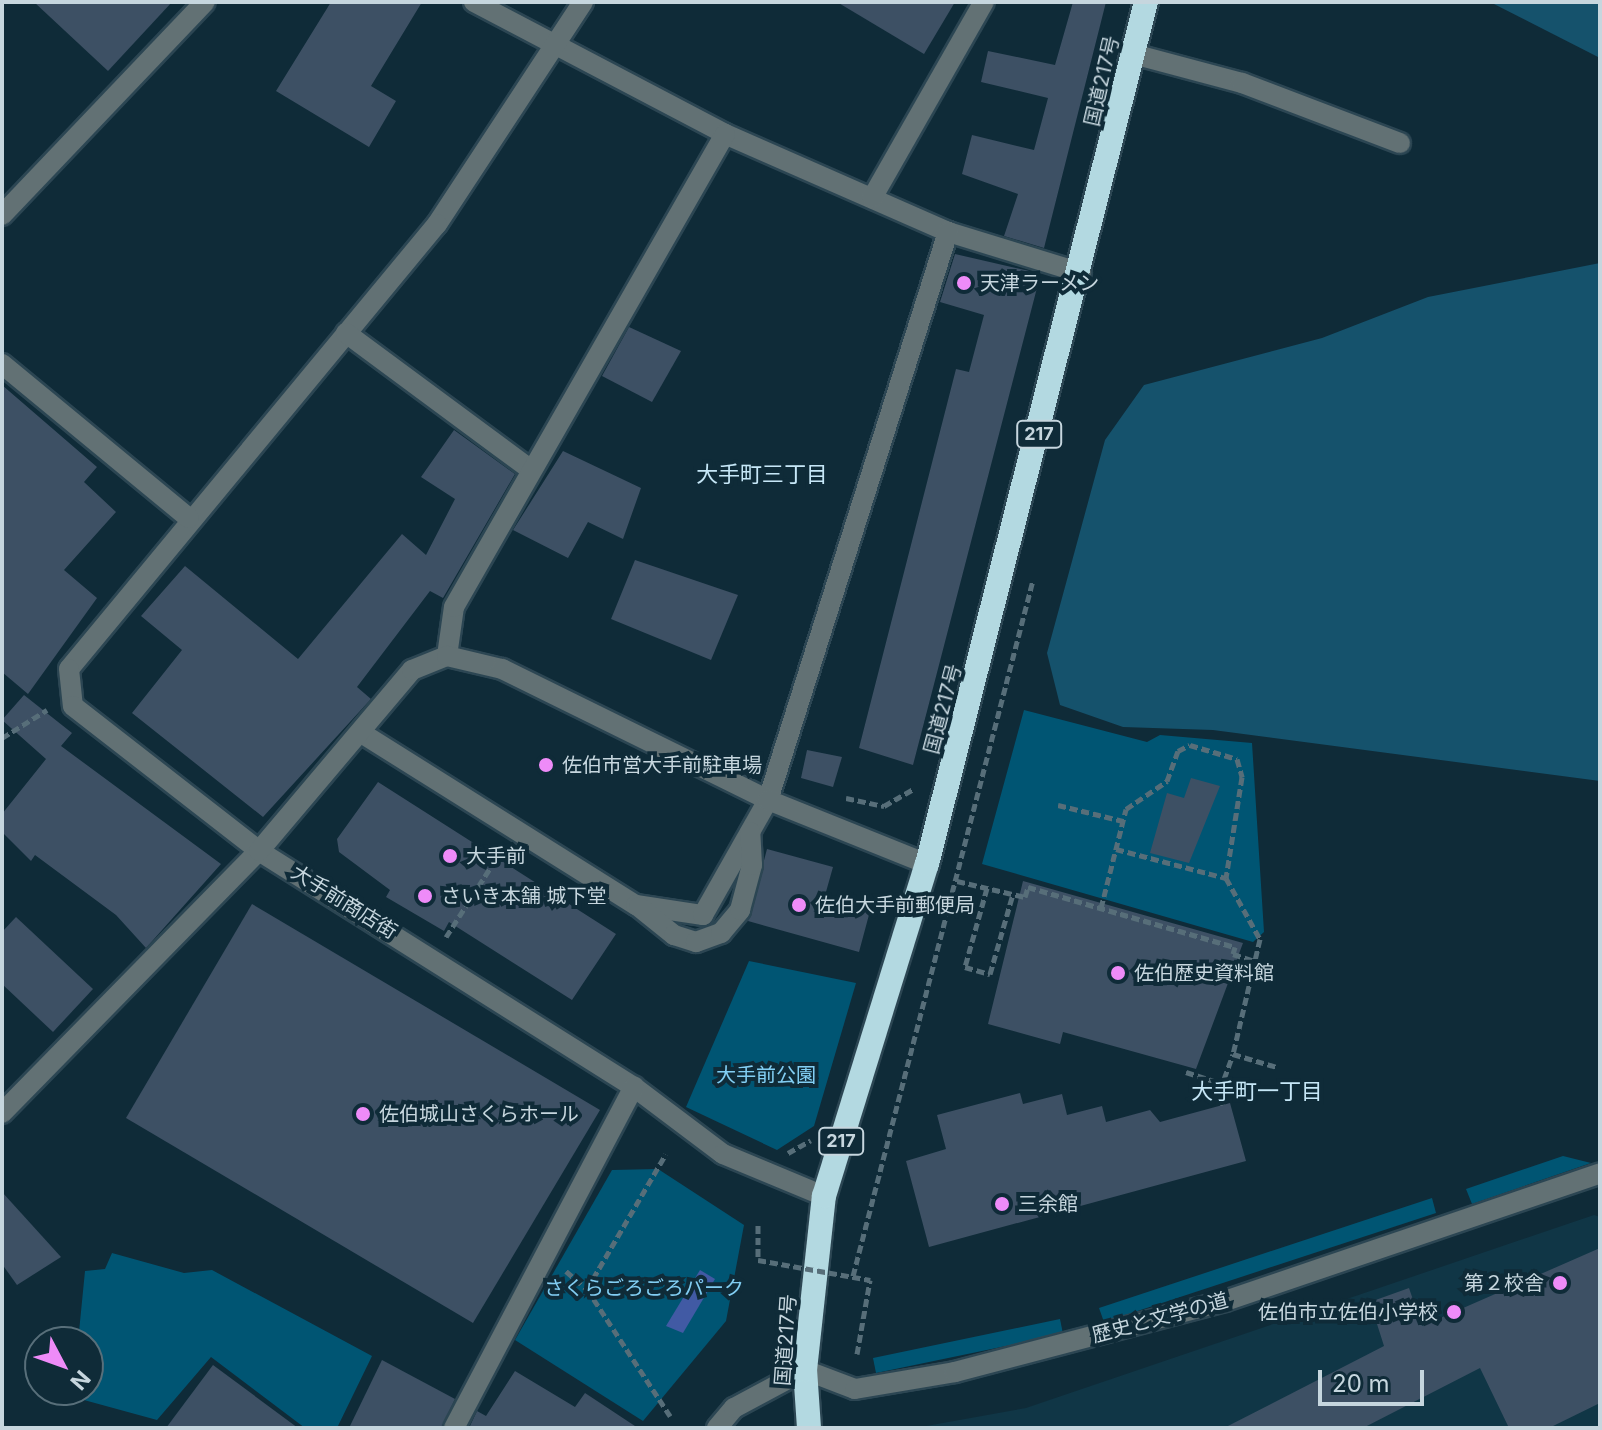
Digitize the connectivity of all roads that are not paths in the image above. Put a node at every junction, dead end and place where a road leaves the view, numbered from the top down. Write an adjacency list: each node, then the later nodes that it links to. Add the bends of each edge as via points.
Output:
1 (205, 2): 11 (street)
2 (474, 2): 6 (street)
3 (583, 2): 6 (street)
4 (984, 2): 10 (street)
5 (1146, 2): 7 (highway, 国道217号 / 217)
6 (556, 48): 8 (street); 14 (street, via 437,224)
7 (1133, 54): 9 (street, via 1242,83); 13 (highway, 国道217号 / 217)
8 (725, 134): 10 (street); 16 (street)
9 (1400, 143)
10 (872, 198): 12 (street)
11 (2, 215)
12 (948, 232): 13 (street); 20 (street)
13 (1081, 273): 23 (highway, 国道217号 / 217)
14 (346, 333): 16 (street); 17 (street)
15 (2, 364): 17 (street)
16 (531, 470): 18 (street, via 454,607)
17 (189, 518): 22 (street, 大手前商店街, via 69,669 73,706)
18 (447, 656): 19 (street, via 412,670); 20 (street, via 502,669)
19 (363, 734): 22 (street); 24 (street)
20 (768, 800): 21 (street); 23 (street)
21 (750, 832): 24 (street, via 703,915); 24 (street, via 752,865 740,910 721,933 696,942 674,935)
22 (259, 851): 25 (street, 大手前商店街); 26 (street)
23 (927, 864): 28 (highway, 国道217号 / 217)
24 (636, 905)
25 (634, 1087): 28 (street, 大手前商店街, via 723,1154); 30 (street)
26 (2, 1113)
27 (1600, 1173): 29 (street, 歴史と文学の道, via 1225,1301 955,1372 855,1389)
28 (824, 1196): 29 (highway, 国道217号 / 217)
29 (805, 1370): 31 (street, via 734,1408); 32 (highway, 国道217号 / 217)
30 (454, 1428)
31 (717, 1428)
32 (809, 1428)

